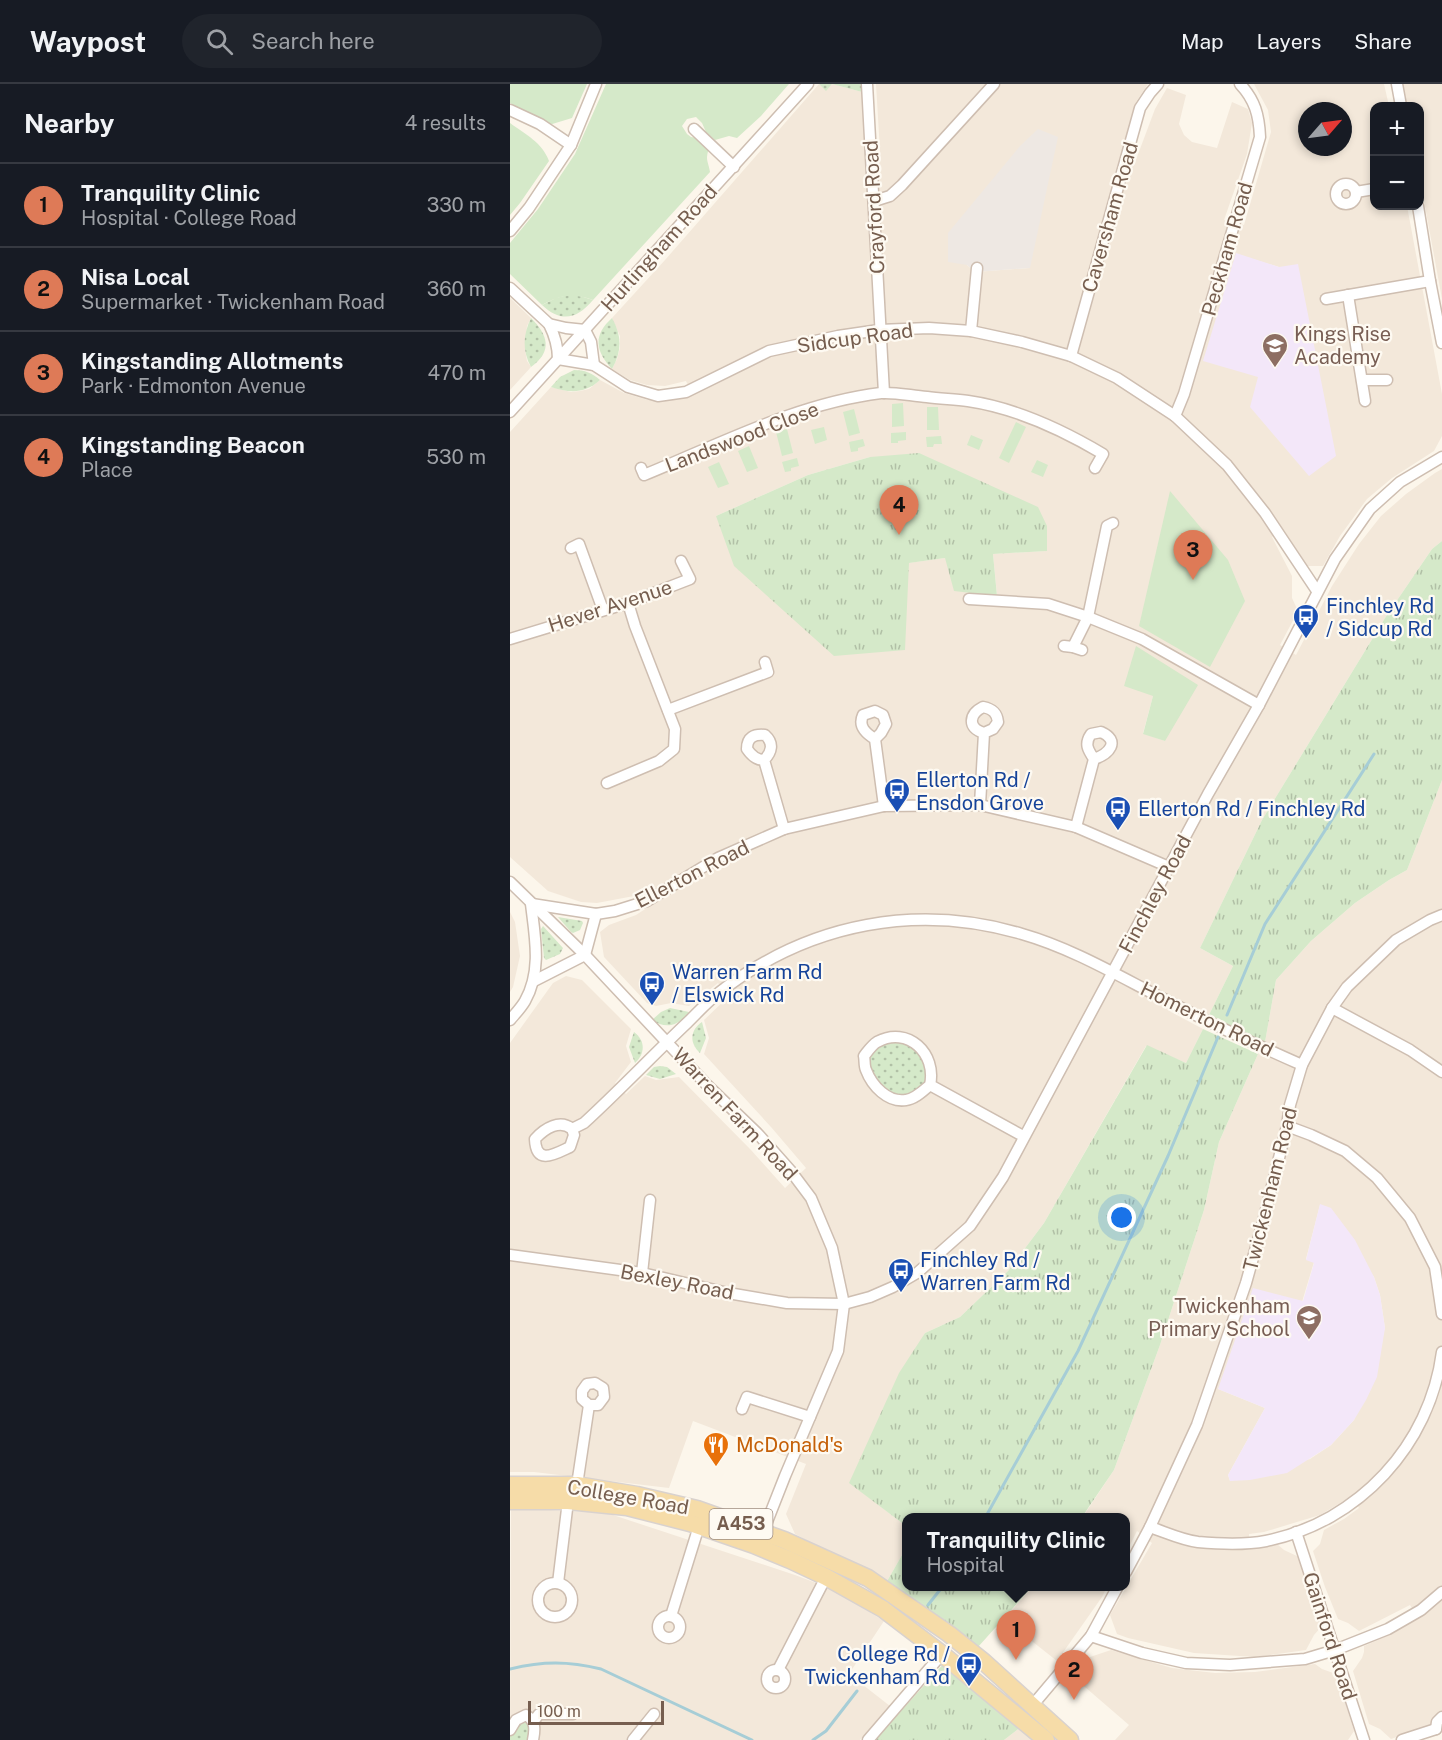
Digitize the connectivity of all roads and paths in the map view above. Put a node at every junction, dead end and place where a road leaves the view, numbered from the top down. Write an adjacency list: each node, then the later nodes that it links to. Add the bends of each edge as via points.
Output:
1 (596, 84): 11 (street)
2 (808, 84): 12 (street, Hurlingham Road)
3 (867, 84): 15 (street, Crayford Road)
4 (994, 84): 15 (street, via 902,185 890,196)
5 (1158, 84): 28 (street, Caversham Road, via 1140,108)
6 (1240, 84): 36 (street, Peckham Road, via 1250,95 1260,137)
7 (1397, 84): 8 (street)
8 (1400, 102)
9 (510, 110): 11 (street)
10 (694, 129): 12 (street)
11 (571, 145): 17 (street)
12 (734, 167): 24 (street, Hurlingham Road)
13 (1370, 190): 14 (street)
14 (1356, 192)
15 (874, 201): 25 (street, Crayford Road)
16 (1419, 210): 19 (street)
17 (510, 231)
18 (976, 268): 26 (street)
19 (1430, 281): 21 (street); 27 (street)
20 (510, 288): 23 (street)
21 (1348, 296): 22 (street); 31 (street)
22 (1326, 299)
23 (549, 324): 24 (street); 29 (street)
24 (585, 330): 29 (street, Hurlingham Road); 30 (street)
25 (879, 330): 26 (street, Sidcup Road); 30 (street, Sidcup Road, via 769,351 686,392 668,395 628,387); 33 (street)
26 (971, 331): 28 (street, Sidcup Road)
27 (1442, 343)
28 (1071, 356): 36 (street, Sidcup Road, via 1117,378)
29 (558, 359): 30 (street, Sidcup Road); 35 (street, Hurlingham Road)
30 (594, 365)
31 (1362, 380): 32 (street); 34 (street)
32 (1387, 380)
33 (884, 393): 38 (street, Landswood Close, via 804,411 644,475); 39 (street, Landswood Close, via 968,401 1010,410 1103,454)
34 (1365, 401)
35 (510, 412)
36 (1175, 417): 43 (street, Sidcup Road, via 1227,465 1265,513)
37 (1442, 457): 43 (street, Finchley Road, via 1400,482 1370,509)
38 (641, 468)
39 (1095, 468)
40 (1113, 523): 47 (street, via 1107,526)
41 (572, 548): 46 (street, via 579,544)
42 (681, 561): 45 (street, Hever Avenue, via 690,579)
43 (1317, 591): 51 (street, Finchley Road)
44 (969, 599): 47 (street, via 1048,604)
45 (628, 603): 46 (street, Hever Avenue); 52 (street)
46 (603, 610): 48 (street, Hever Avenue)
47 (1088, 616): 49 (street); 51 (street, via 1142,639)
48 (510, 639)
49 (1073, 648)
50 (765, 662): 52 (street, via 768,672)
51 (1259, 705): 62 (street, Finchley Road)
52 (668, 710): 57 (street, via 675,729 674,749 659,761)
53 (984, 733): 58 (street)
54 (875, 739): 59 (street)
55 (1094, 759): 60 (street)
56 (764, 760): 61 (street)
57 (607, 783)
58 (980, 805): 59 (street, Ellerton Road); 60 (street, Ellerton Road)
59 (884, 806): 61 (street, Ellerton Road)
60 (1076, 827): 62 (street, Ellerton Road)
61 (784, 829): 65 (street, Ellerton Road, via 718,858 647,901)
62 (1169, 867): 68 (street, Finchley Road)
63 (510, 882): 64 (street, Warren Farm Road)
64 (531, 904): 65 (street, Ellerton Road); 67 (street, Warren Farm Road); 69 (street, via 536,955)
65 (596, 914): 67 (street)
66 (1442, 915): 70 (street, Twickenham Road, via 1395,940 1347,987)
67 (585, 955): 69 (street); 72 (street, Warren Farm Road)
68 (1113, 973): 72 (street, Homerton Road, via 1000,927 927,919 873,923 799,944 763,963 724,988); 73 (street, Homerton Road); 78 (street, Finchley Road)
69 (534, 981): 71 (street)
70 (1332, 1008): 73 (street, Twickenham Road); 74 (street)
71 (510, 1020)
72 (667, 1042): 77 (street, Homerton Road, via 584,1123); 83 (street, Warren Farm Road, via 757,1133 811,1198 832,1248)
73 (1302, 1065): 76 (street, Twickenham Road)
74 (1442, 1072)
75 (930, 1085): 75 (street, via 906,1100 893,1100 877,1087 866,1069 864,1056 875,1043 890,1037 909,1040 921,1047 925,1055 932,1075); 78 (street)
76 (1287, 1126): 81 (street, via 1346,1151 1377,1178 1410,1218); 94 (street, Twickenham Road, via 1246,1283 1197,1425)
77 (572, 1129)
78 (1023, 1136): 83 (street, Finchley Road, via 1003,1177 970,1226 953,1242 892,1287)
79 (650, 1200): 82 (street)
80 (510, 1255): 82 (street, Bexley Road)
81 (1439, 1266): 84 (street)
82 (642, 1273): 83 (street, Bexley Road, via 787,1303)
83 (844, 1304): 88 (street, Warren Farm Road, via 838,1351)
84 (1442, 1314)
85 (1442, 1352): 95 (street, via 1439,1373 1422,1420 1383,1478 1358,1500 1322,1522)
86 (589, 1405): 90 (street)
87 (742, 1409): 88 (street, via 747,1397)
88 (810, 1417): 96 (street, Warren Farm Road)
89 (510, 1485): 90 (main road, College Road / A453)
90 (577, 1485): 96 (main road, College Road / A453, via 698,1509)
91 (510, 1501): 92 (main road, College Road / A453)
92 (568, 1501): 93 (main road, College Road / A453, via 627,1507); 99 (street)
93 (699, 1526): 96 (main road, College Road / A453); 102 (street)
94 (1150, 1527): 95 (street, via 1195,1542 1228,1544 1265,1541); 97 (street, Twickenham Road)
95 (1296, 1532): 104 (street, Gainford Road)
96 (759, 1538): 98 (main road, College Road / A453, via 790,1560); 107 (main road, College Road / A453, via 784,1540 868,1578 958,1641)
97 (1130, 1563)
98 (826, 1577): 105 (main road, College Road / A453, via 883,1609); 106 (street)
99 (558, 1583)
100 (1116, 1591): 103 (street)
101 (1442, 1592): 104 (street, via 1388,1629)
102 (671, 1616)
103 (1091, 1636): 104 (street, via 1186,1663 1272,1662 1305,1659); 107 (street)
104 (1335, 1650): 120 (street, Gainford Road)
105 (942, 1654): 111 (main road, College Road / A453); 117 (street)
106 (778, 1670)
107 (1032, 1706): 111 (main road); 119 (main road, College Road / A453)
108 (573, 1714): 112 (street, via 539,1714)
109 (654, 1714): 116 (street)
110 (1442, 1717): 114 (street, via 1437,1722)
111 (1022, 1720): 118 (main road, College Road / A453)
112 (533, 1722): 113 (street, via 523,1716); 115 (street)
113 (510, 1730)
114 (1439, 1732): 121 (street)
115 (533, 1740)
116 (633, 1740)
117 (868, 1740)
118 (1046, 1740)
119 (1070, 1740)
120 (1364, 1740)
121 (1402, 1740)

